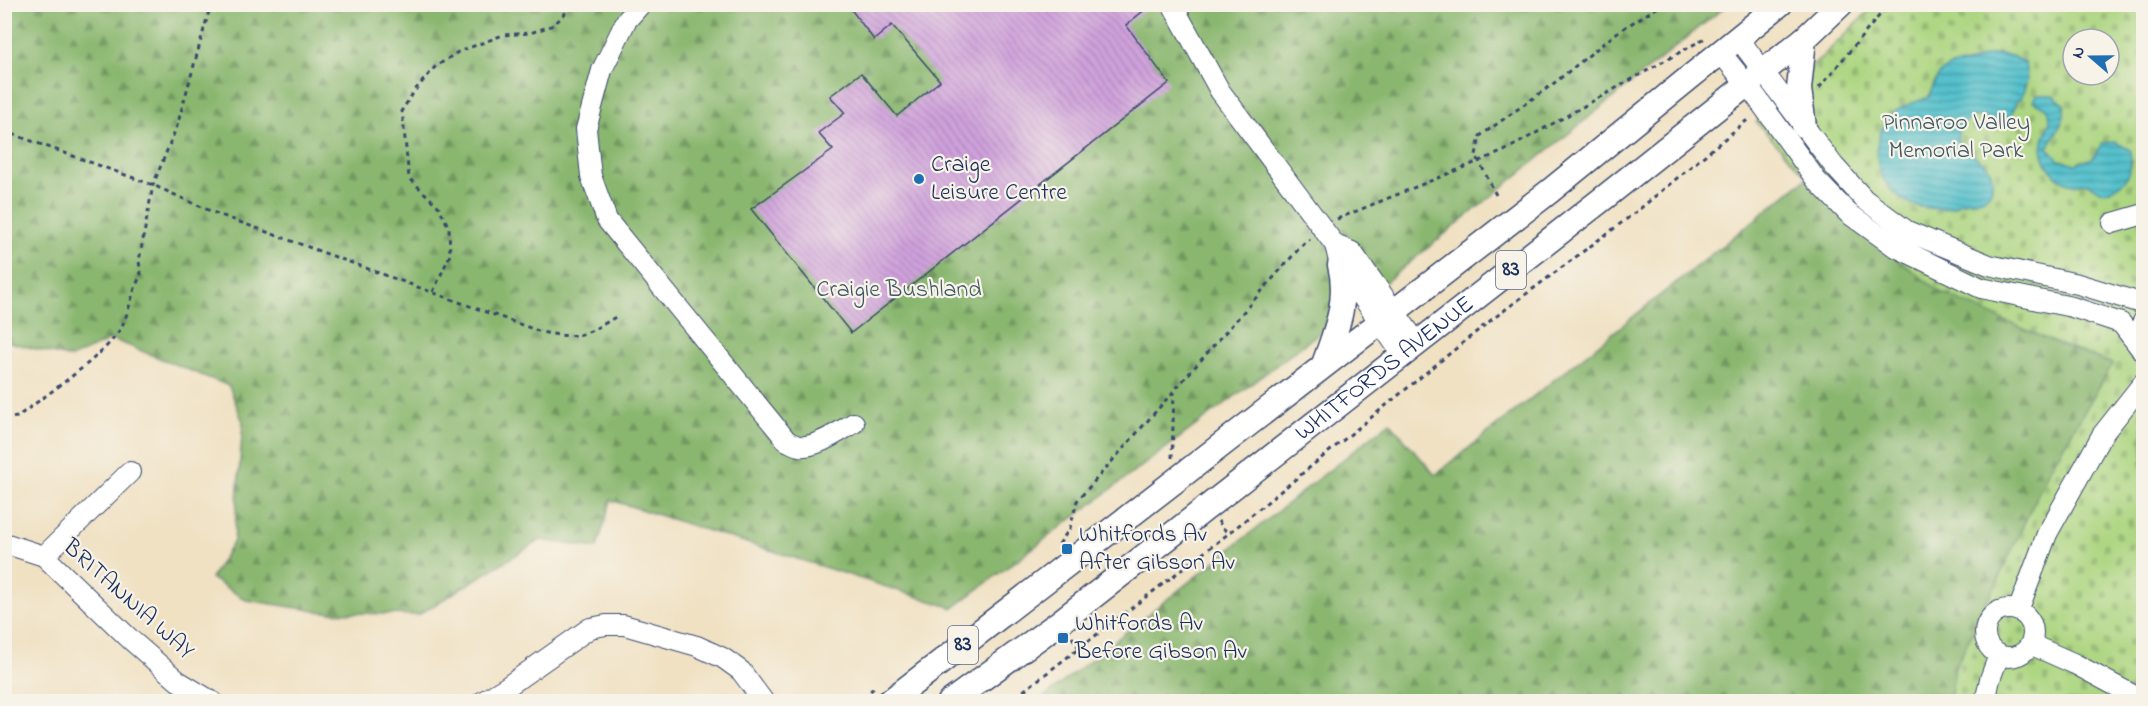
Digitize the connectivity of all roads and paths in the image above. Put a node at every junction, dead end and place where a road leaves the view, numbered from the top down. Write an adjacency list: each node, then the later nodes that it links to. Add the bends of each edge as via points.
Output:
1 (211, 4): 17 (path, via 177,126)
2 (574, 4): 23 (path, via 554,25 530,33 503,35 458,52 435,67 402,110 409,178 439,207 449,228 450,255)
3 (641, 4): 34 (street, via 626,21 602,70 586,129 591,176 607,220 787,441 800,446 813,444)
4 (1172, 4): 21 (street, via 1220,91)
5 (1664, 4): 16 (path, via 1619,31 1480,136 1476,155)
6 (1780, 4): 10 (main road, WHITFORDS AVENUE / 83)
7 (1841, 4): 9 (main road, WHITFORDS AVENUE / 83)
8 (1889, 4): 12 (path, via 1820,88)
9 (1804, 39): 11 (main road, WHITFORDS AVENUE / 83); 14 (main road, via 1799,89)
10 (1725, 41): 11 (street); 16 (path, via 1694,42 1504,151); 26 (main road, WHITFORDS AVENUE / 83, via 1550,191)
11 (1755, 79): 14 (street); 28 (main road, WHITFORDS AVENUE / 83); 29 (street, via 1818,181 1848,213 1894,246 1981,288 2072,307 2121,323)
12 (1810, 90)
13 (1749, 119): 50 (path, via 1636,212 1485,324 1228,534)
14 (1804, 126): 24 (street, via 1864,199 1907,231 1989,265 2078,284)
15 (4, 131): 17 (path)
16 (1479, 161): 18 (path); 21 (path, via 1330,222)
17 (153, 185): 23 (path, via 215,213); 33 (path, via 139,261 141,275 116,337 17,417)
18 (1496, 195)
19 (2144, 214): 20 (street)
20 (2113, 223)
21 (1322, 230): 22 (street); 32 (path, via 1304,243)
22 (1337, 255): 26 (street); 30 (main road, via 1343,299)
23 (433, 292): 25 (path, via 562,336 586,335)
24 (2144, 304)
25 (619, 315)
26 (1387, 317): 28 (street); 30 (main road, WHITFORDS AVENUE / 83)
27 (2144, 320): 29 (street, via 2138,339)
28 (1409, 349): 49 (main road, WHITFORDS AVENUE / 83, via 1060,622)
29 (2142, 351)
30 (1324, 364): 43 (main road, WHITFORDS AVENUE / 83)
31 (2144, 382): 40 (street, via 2102,435 2052,524)
32 (1174, 391): 35 (path); 38 (path, via 1077,501 1070,528)
33 (4, 419)
34 (854, 423)
35 (1172, 458)
36 (129, 472): 39 (street)
37 (4, 543): 39 (street, BRITANNIA WAY)
38 (1054, 550)
39 (44, 556): 45 (street, BRITANNIA WAY, via 146,654 178,681)
40 (2018, 611): 41 (street, via 2033,629); 42 (street, via 1998,612 1987,624 1987,643)
41 (2030, 644): 42 (street, via 2019,655); 44 (street)
42 (1999, 655): 51 (street)
43 (882, 694): 48 (path)
44 (2144, 701)
45 (213, 702)
46 (482, 702): 47 (street, via 590,628 624,625 697,646 723,658 741,671)
47 (764, 702)
48 (856, 702)
49 (950, 702)
50 (1009, 702)
51 (1985, 702)

